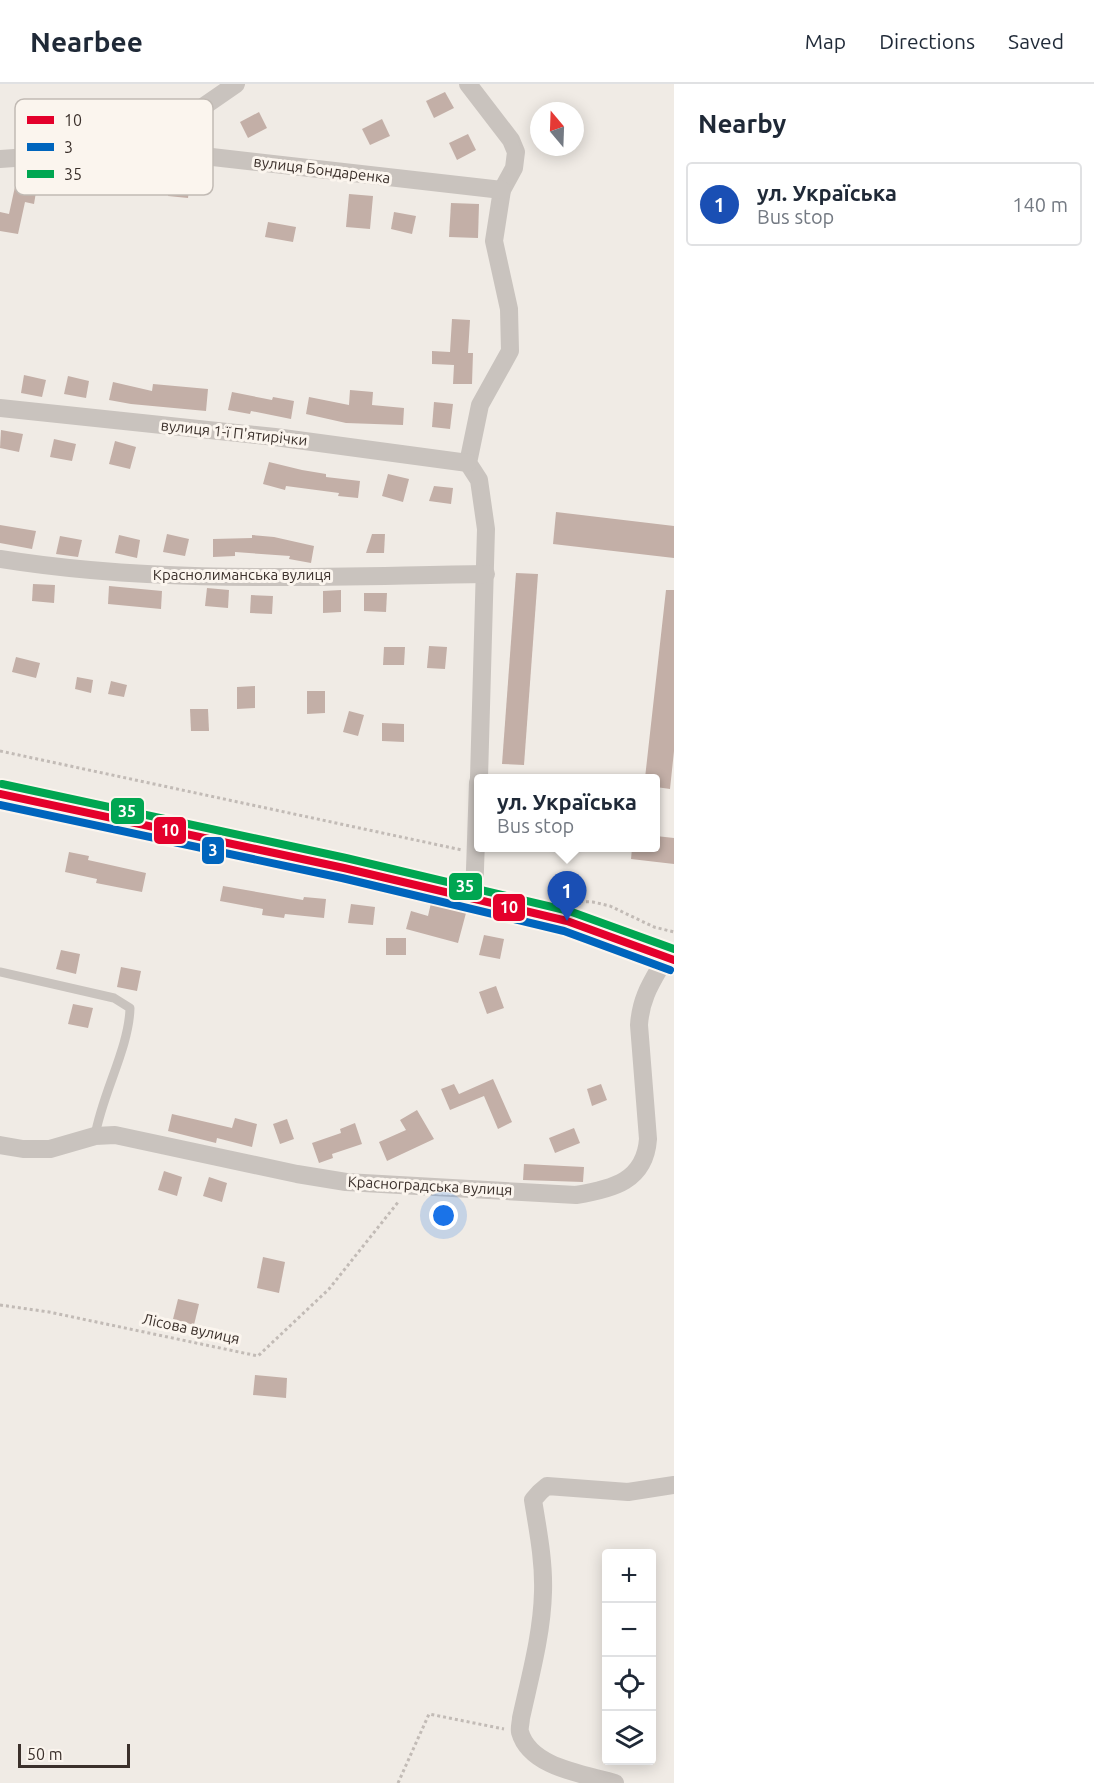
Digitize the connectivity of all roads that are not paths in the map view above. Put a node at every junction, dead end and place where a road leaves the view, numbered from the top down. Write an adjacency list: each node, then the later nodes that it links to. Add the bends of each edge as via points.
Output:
1 (468, 84): 7 (street, via 516,152)
2 (230, 85): 3 (street)
3 (211, 99)
4 (213, 157): 7 (street, вулиця Бондаренка)
5 (15, 158): 6 (street, вулиця Бондаренка)
6 (0, 159)
7 (502, 190): 9 (street, via 494,241 509,309 510,351 480,405)
8 (0, 408): 9 (street, вулиця 1-ї П'ятирічки, via 275,437)
9 (468, 463): 11 (street, via 479,480 486,529)
10 (0, 559): 11 (street, Краснолиманська вулиця, via 127,574)
11 (486, 574): 12 (street)
12 (479, 774)
13 (0, 794): 15 (street)
14 (476, 852): 15 (street)
15 (474, 898): 16 (street, via 567,921)
16 (670, 959): 18 (street, Красноградська вулиця, via 645,992 640,1008 646,1155 630,1178 596,1192 576,1195 346,1182 114,1135)
17 (0, 972): 18 (lane, via 114,998 129,1008 126,1034)
18 (95, 1136): 19 (street, Красноградська вулиця, via 50,1149)
19 (0, 1145)
20 (674, 1485): 21 (street, via 628,1492 547,1486 533,1500 542,1553 543,1592 540,1630 520,1732 533,1755 552,1765)
21 (615, 1783)

